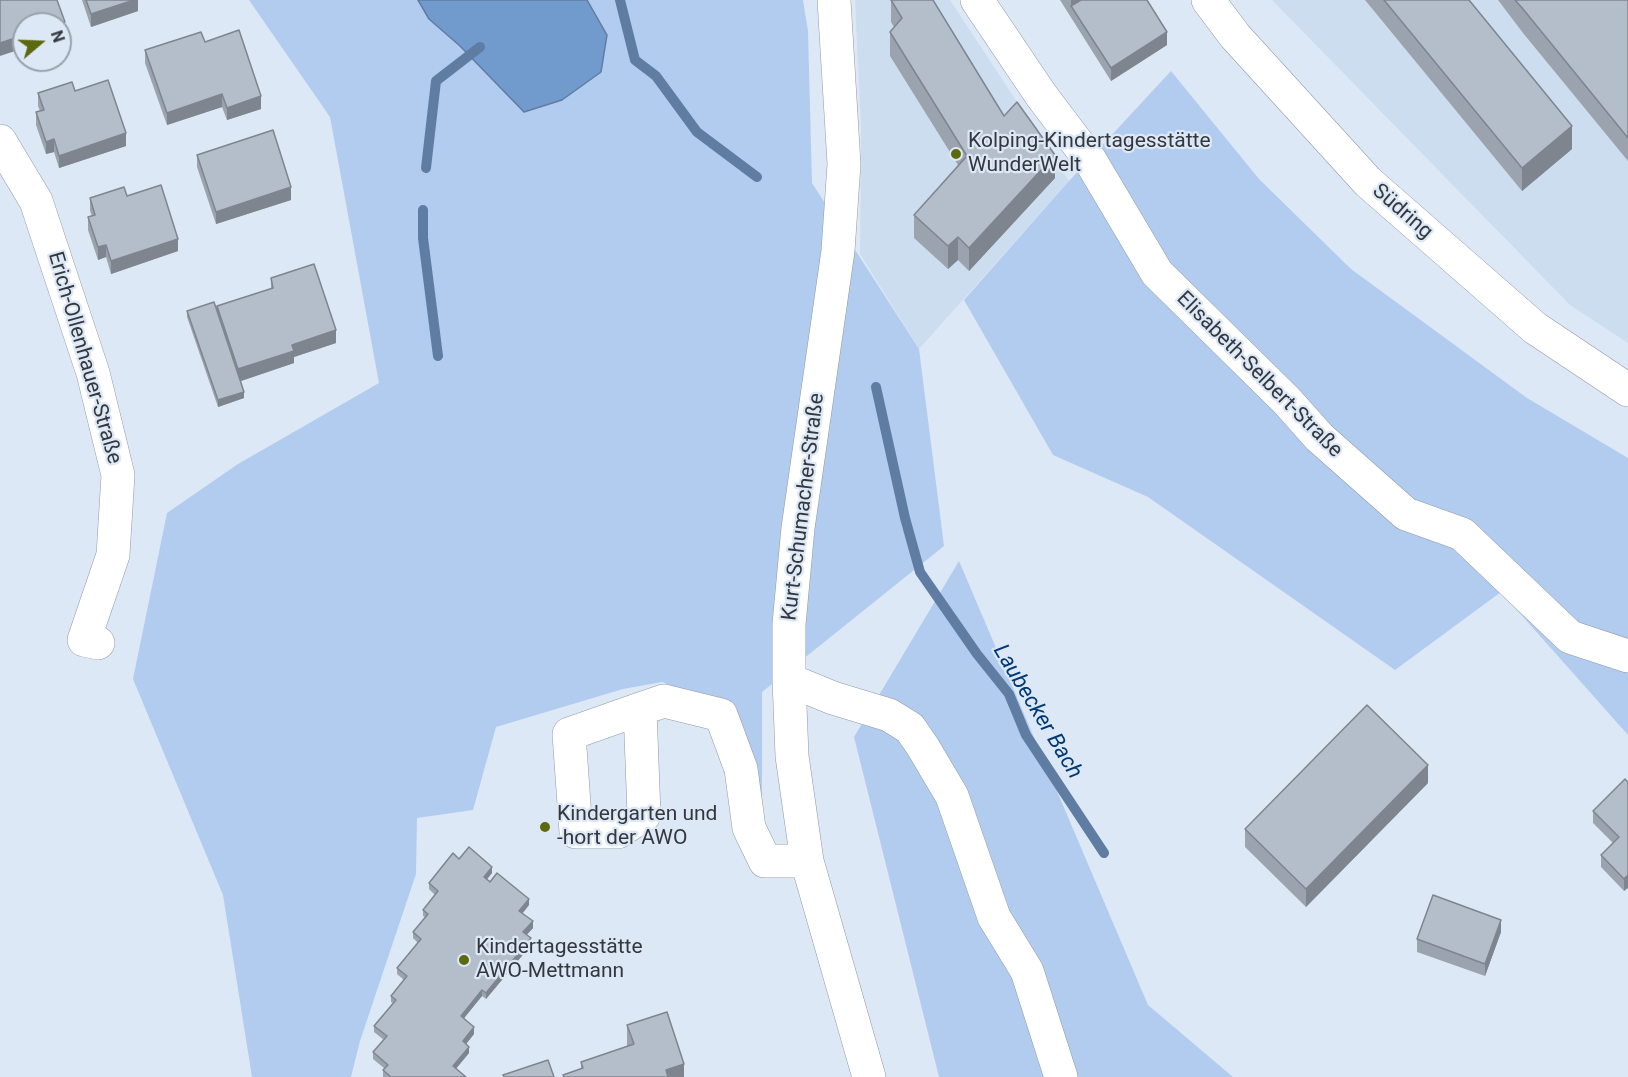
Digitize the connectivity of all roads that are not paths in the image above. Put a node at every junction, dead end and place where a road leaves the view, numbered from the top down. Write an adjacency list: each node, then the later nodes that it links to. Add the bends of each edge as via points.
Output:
1 (834, 0): 8 (street, Kurt-Schumacher-Straße, via 844,164 837,250 798,528 789,624)
2 (977, 0): 7 (street, Elisabeth-Selbert-Straße, via 1090,160 1157,273 1319,437 1406,514 1462,534 1570,637)
3 (1208, 0): 5 (street, Südring, via 1235,36 1368,182 1535,328)
4 (0, 141): 6 (street, Erich-Ollenhauer-Straße, via 36,201 93,373 118,475 112,555 84,640)
5 (1628, 390)
6 (98, 643)
7 (1628, 657)
8 (789, 680): 10 (street, Kurt-Schumacher-Straße, via 792,756); 12 (street, via 889,715 910,728 952,796 994,916 1027,971)
9 (640, 709): 10 (street, via 664,701 721,715 741,769 750,828 765,861)
10 (807, 861): 11 (street, Kurt-Schumacher-Straße)
11 (869, 1077)
12 (1061, 1077)

